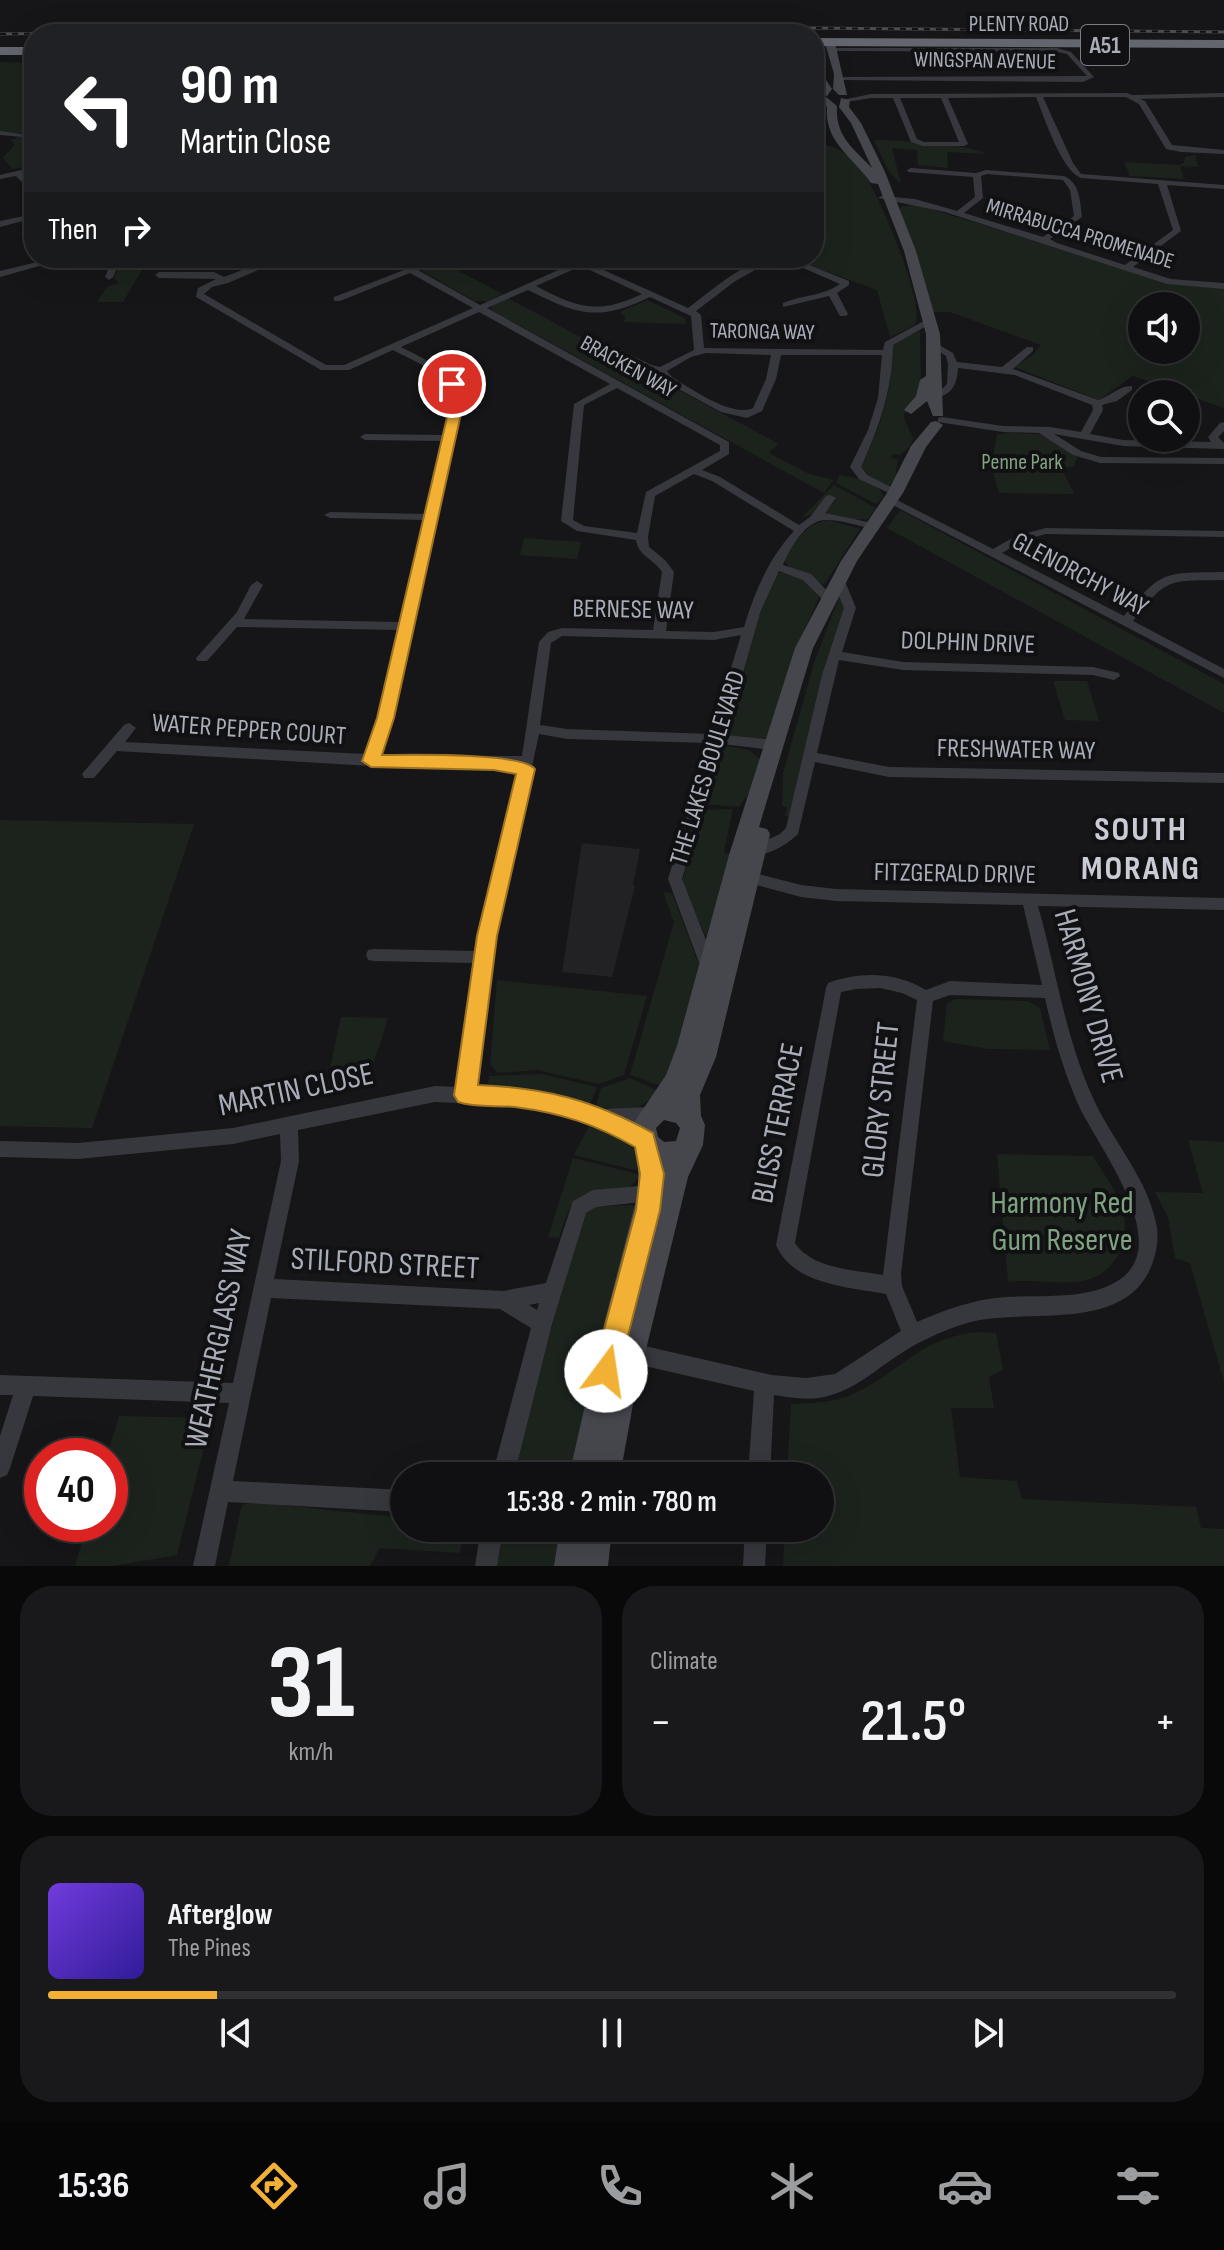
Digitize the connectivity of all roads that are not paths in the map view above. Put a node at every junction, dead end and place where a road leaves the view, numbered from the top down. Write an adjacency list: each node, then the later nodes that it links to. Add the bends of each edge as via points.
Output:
1 (824, 42): 3 (highway, PLENTY ROAD / A51)
2 (1224, 42): 3 (highway, PLENTY ROAD / A51)
3 (830, 43): 8 (street, PLENTY ROAD); 9 (street)
4 (24, 44): 5 (highway)
5 (0, 45)
6 (0, 51): 7 (highway)
7 (24, 51)
8 (1065, 51): 9 (street, WINGSPAN AVENUE, via 1089,79)
9 (840, 78): 10 (street); 16 (street, via 838,89)
10 (824, 81)
11 (1038, 95): 14 (street); 17 (street); 27 (street)
12 (1224, 95): 17 (street)
13 (896, 96): 14 (street); 14 (street, via 917,142 964,144); 16 (street)
14 (944, 96)
15 (824, 97): 16 (street)
16 (845, 97): 21 (street, via 844,107)
17 (1132, 97): 22 (street, via 1165,144)
18 (824, 99): 23 (street, via 832,106 839,142)
19 (0, 133): 20 (street)
20 (22, 135)
21 (868, 151): 23 (street); 35 (street)
22 (1224, 152)
23 (851, 156): 35 (street, via 871,174)
24 (911, 170): 28 (street)
25 (24, 172): 26 (street)
26 (18, 173): 29 (street); 31 (street)
27 (1066, 174): 28 (street); 30 (street); 30 (street); 34 (street)
28 (977, 175): 36 (street, via 979,198)
29 (0, 177)
30 (1079, 177): 32 (street); 34 (street)
31 (24, 180)
32 (1162, 183): 33 (street); 49 (street, via 1177,231)
33 (1224, 187)
34 (1074, 190): 39 (street, via 1078,217)
35 (887, 201): 36 (street, MIRRABUCCA PROMENADE); 61 (street)
36 (957, 215): 39 (street, MIRRABUCCA PROMENADE)
37 (24, 220): 38 (street)
38 (0, 224)
39 (1045, 239): 49 (street, MIRRABUCCA PROMENADE)
40 (24, 268): 51 (street)
41 (113, 268): 53 (street)
42 (256, 268): 54 (street)
43 (407, 268): 50 (street, BRACKEN WAY)
44 (416, 268): 50 (street)
45 (569, 268): 55 (street)
46 (592, 268): 58 (street)
47 (753, 268): 63 (street)
48 (810, 268): 57 (street, via 846,282)
49 (1127, 268): 56 (street, MIRRABUCCA PROMENADE, via 1181,284)
50 (411, 270): 59 (street); 62 (street, BRACKEN WAY)
51 (0, 274)
52 (159, 275): 54 (street)
53 (109, 277)
54 (223, 281): 68 (street, via 201,297 320,367 346,368)
55 (528, 286): 58 (street, via 585,311 615,310); 62 (street)
56 (1224, 286)
57 (832, 293): 60 (street, via 800,299 790,307); 64 (street)
58 (650, 294): 63 (street)
59 (337, 299)
60 (773, 303)
61 (923, 303): 65 (street); 67 (street)
62 (480, 308): 68 (street); 76 (street, BRACKEN WAY)
63 (689, 312): 70 (street, via 698,319)
64 (843, 314)
65 (925, 324): 72 (street, via 890,342); 80 (street, via 927,385)
66 (594, 340): 74 (street)
67 (934, 345): 73 (street, via 950,355); 78 (street)
68 (392, 346): 86 (street, via 454,387 458,400)
69 (1030, 349): 75 (street)
70 (703, 351): 71 (street, TARONGA WAY); 74 (street, TARONGA WAY)
71 (776, 352): 72 (street, TARONGA WAY); 74 (street, via 764,398 749,415 729,412 664,377)
72 (888, 356): 92 (street, via 879,413 855,467)
73 (953, 364): 75 (street); 78 (street, via 952,384)
74 (661, 370)
75 (1005, 370): 79 (street)
76 (618, 384): 90 (street, BRACKEN WAY, via 725,444 725,452); 98 (street, via 579,404 567,517 569,524 581,529)
77 (1128, 388): 79 (street)
78 (933, 396): 81 (street)
79 (1097, 403): 84 (street)
80 (911, 416): 81 (street, via 921,426); 87 (street)
81 (939, 419): 83 (street); 87 (street)
82 (1224, 425): 88 (street, via 1213,437)
83 (1042, 430): 84 (street); 89 (street, via 1077,453 1100,460)
84 (1084, 436): 88 (street, via 1123,443)
85 (365, 437): 86 (street)
86 (449, 438): 94 (street)
87 (919, 446): 92 (street)
88 (1221, 446)
89 (1224, 461)
90 (697, 468): 95 (street, via 780,516); 98 (street, BRACKEN WAY, via 650,494)
91 (830, 498): 95 (street, THE LAKES BOULEVARD)
92 (891, 500): 96 (street); 99 (street, GLENORCHY WAY)
93 (330, 515): 94 (street)
94 (431, 517): 108 (street)
95 (808, 523): 96 (street); 100 (street, THE LAKES BOULEVARD)
96 (873, 526): 102 (street)
97 (1224, 534): 99 (street, via 1046,531)
98 (642, 537): 110 (street, via 641,547 667,569)
99 (993, 554): 107 (street, GLENORCHY WAY)
100 (775, 566): 104 (street, via 807,577); 109 (street, THE LAKES BOULEVARD)
101 (1224, 576): 107 (street, via 1172,577 1151,590)
102 (838, 579): 104 (street); 113 (street, via 850,608)
103 (257, 585): 106 (street)
104 (828, 598): 105 (street)
105 (818, 622): 121 (street); 127 (street)
106 (234, 623): 108 (street); 114 (street)
107 (1125, 623): 116 (street, GLENORCHY WAY)
108 (406, 626): 123 (street)
109 (750, 630): 111 (street, BERNESE WAY); 112 (street, THE LAKES BOULEVARD)
110 (659, 634): 111 (street, BERNESE WAY); 118 (street, BERNESE WAY, via 552,635 543,647)
111 (714, 636): 112 (street, BERNESE WAY, via 736,642)
112 (743, 651): 119 (street, THE LAKES BOULEVARD)
113 (834, 655): 115 (street, DOLPHIN DRIVE, via 903,666 1108,674); 122 (street)
114 (202, 658)
115 (1105, 658)
116 (1224, 674)
117 (129, 728): 120 (street, WATER PEPPER COURT)
118 (533, 733): 119 (street); 124 (street)
119 (716, 739): 121 (street); 133 (street, THE LAKES BOULEVARD, via 675,879)
120 (115, 746): 123 (street, WATER PEPPER COURT); 125 (street, WATER PEPPER COURT)
121 (772, 749): 128 (street)
122 (809, 756): 126 (street, FRESHWATER WAY, via 889,772); 127 (street, via 793,830)
123 (376, 761): 124 (street, WATER PEPPER COURT)
124 (527, 765): 132 (street)
125 (89, 774)
126 (1224, 778)
127 (756, 851): 128 (street)
128 (742, 876): 129 (street, FITZGERALD DRIVE, via 836,895); 133 (street); 139 (street, via 704,1057 688,1095)
129 (1029, 899): 130 (street, FITZGERALD DRIVE); 134 (street, HARMONY DRIVE)
130 (1224, 904)
131 (374, 955): 132 (street)
132 (483, 957): 136 (street)
133 (710, 970): 137 (street, via 683,1064)
134 (1052, 992): 135 (street, GLORY STREET, via 950,988); 150 (street, HARMONY DRIVE, via 1085,1100 1143,1210 1145,1260 1130,1283 1106,1299 981,1309)
135 (925, 997): 145 (street, GLORY STREET); 145 (street, BLISS TERRACE, via 892,983 834,988 785,1245 789,1255 806,1267)
136 (466, 1095): 138 (street, MARTIN CLOSE, via 536,1099); 140 (street, MARTIN CLOSE, via 420,1095)
137 (653, 1113): 138 (street, MARTIN CLOSE); 139 (street, via 678,1110); 141 (street, via 643,1127)
138 (602, 1117): 141 (street, MARTIN CLOSE)
139 (689, 1119): 143 (street, via 693,1139)
140 (289, 1124): 142 (street, MARTIN CLOSE, via 233,1136 109,1149); 146 (street, WEATHERGLASS WAY, via 292,1153)
141 (646, 1142): 143 (street, via 660,1153); 144 (street)
142 (0, 1149)
143 (685, 1150): 151 (street)
144 (651, 1193): 147 (street, via 593,1199 579,1207); 151 (street)
145 (892, 1286): 150 (street, GLORY STREET)
146 (263, 1288): 148 (street, STILFORD STREET); 155 (street, WEATHERGLASS WAY)
147 (552, 1291): 148 (street, STILFORD STREET); 149 (street)
148 (503, 1300): 149 (street, STILFORD STREET)
149 (542, 1324): 156 (street)
150 (913, 1335): 152 (street, HARMONY DRIVE, via 832,1385)
151 (621, 1350): 152 (street, HARMONY DRIVE); 157 (street); 158 (street)
152 (765, 1383): 159 (street)
153 (0, 1385): 154 (street)
154 (27, 1385): 155 (street); 160 (street)
155 (241, 1393): 161 (street, WEATHERGLASS WAY)
156 (507, 1462)
157 (588, 1462)
158 (607, 1462)
159 (760, 1462)
160 (0, 1468)
161 (219, 1491): 162 (street); 167 (street, WEATHERGLASS WAY)
162 (390, 1500)
163 (490, 1542): 168 (street)
164 (573, 1542): 169 (street)
165 (595, 1542): 170 (street)
166 (755, 1542): 171 (street)
167 (204, 1566)
168 (486, 1566)
169 (570, 1566)
170 (592, 1566)
171 (754, 1566)

